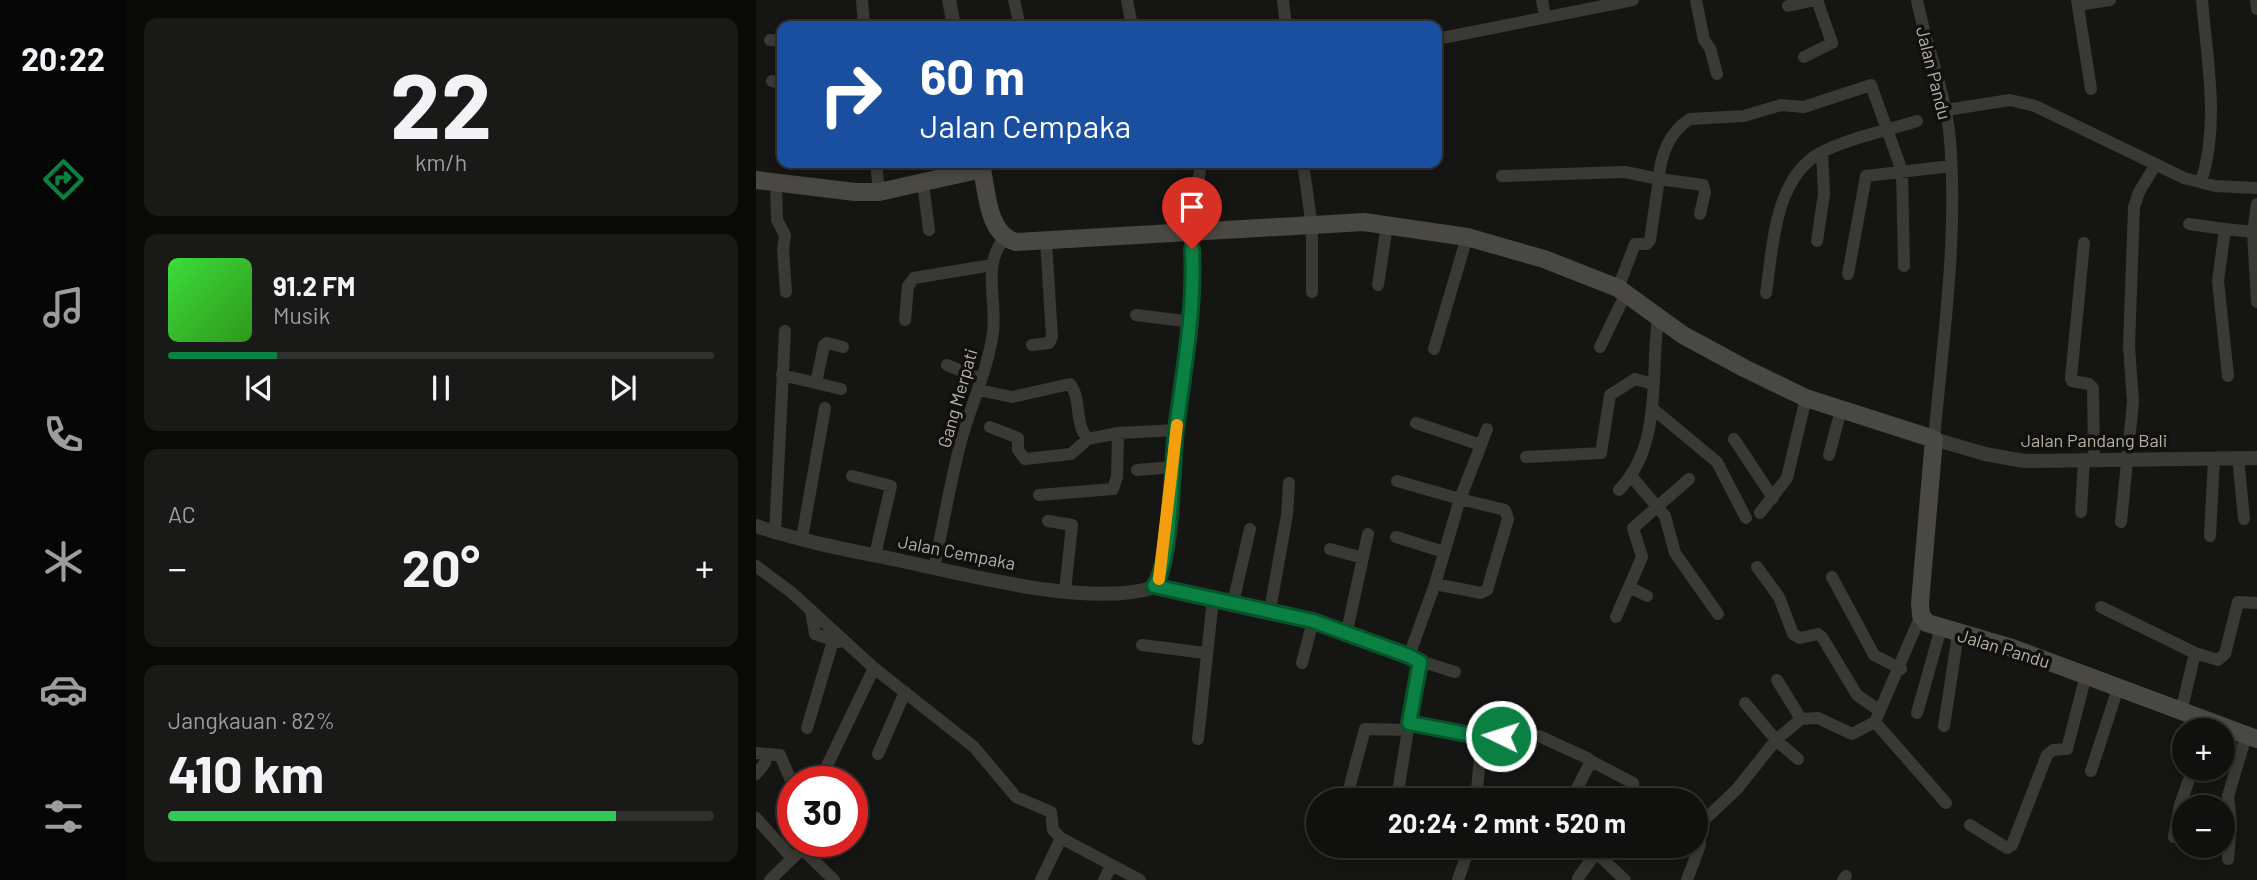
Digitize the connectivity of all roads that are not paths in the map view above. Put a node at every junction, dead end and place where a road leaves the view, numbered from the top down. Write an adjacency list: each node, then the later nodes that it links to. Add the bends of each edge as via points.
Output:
1 (862, 0): 18 (street)
2 (948, 0): 19 (street)
3 (1014, 0): 20 (street)
4 (1127, 0): 21 (street)
5 (1283, 0): 22 (street)
6 (1542, 0): 17 (street)
7 (1633, 0): 17 (street)
8 (1696, 0): 25 (street)
9 (1816, 0): 15 (street); 24 (street, via 1832,43)
10 (1917, 0): 27 (street, Jalan Pandu)
11 (2110, 0): 14 (street)
12 (2203, 0): 42 (street, via 2212,127)
13 (2256, 0): 16 (street)
14 (2077, 3): 26 (street)
15 (1788, 5)
16 (2257, 9)
17 (1545, 17): 23 (street)
18 (864, 21)
19 (953, 21)
20 (1019, 21)
21 (1131, 21)
22 (1285, 21)
23 (1442, 38)
24 (1804, 57)
25 (1717, 74)
26 (2091, 89)
27 (1946, 110): 31 (street, via 2015,101 2035,106); 32 (street, Jalan Pandu)
28 (1917, 121): 29 (street)
29 (1889, 130): 30 (street); 38 (street); 40 (street, via 1875,89 1869,85 1804,107 1690,119 1664,149)
30 (1822, 152): 59 (street, via 1824,194); 68 (street, via 1800,170 1784,200)
31 (2156, 164): 42 (street); 105 (street, via 2134,207 2129,346 2133,402)
32 (1951, 166): 38 (street); 95 (street, Jalan Pandu, via 1944,342)
33 (877, 168): 46 (street)
34 (974, 168): 44 (main road)
35 (981, 168): 57 (main road, via 994,221)
36 (1200, 168): 55 (street)
37 (1304, 168): 51 (street)
38 (1902, 171): 62 (street); 63 (street, via 1864,179)
39 (1502, 176): 40 (street, via 1625,172)
40 (1659, 179): 48 (street, via 1703,185); 65 (street, via 1650,240 1635,244)
41 (756, 180): 43 (main road)
42 (2202, 182): 45 (street)
43 (776, 183): 46 (main road); 66 (street, via 778,220 786,235)
44 (923, 183): 46 (main road); 54 (street)
45 (2257, 188)
46 (879, 192)
47 (2257, 204): 52 (street)
48 (1700, 214)
49 (2189, 224): 53 (street)
50 (1387, 225): 51 (main road, via 1364,222); 56 (main road); 64 (street)
51 (1312, 227): 55 (main road); 67 (street)
52 (2255, 228): 53 (street); 69 (street)
53 (2225, 229): 81 (street, via 2218,281)
54 (929, 230)
55 (1191, 233): 58 (main road); 73 (street)
56 (1467, 237): 65 (main road, via 1555,262); 78 (street)
57 (1004, 239): 58 (main road); 61 (street, Gang Merpati, via 994,251)
58 (1046, 241): 75 (street, via 1052,337 1049,343)
59 (1817, 241)
60 (2084, 243): 104 (street, via 2071,378 2093,390)
61 (992, 265): 72 (street, via 914,278 908,286); 83 (street, Gang Merpati, via 993,329)
62 (1904, 266)
63 (1848, 274)
64 (1378, 285)
65 (1622, 290): 71 (main road); 77 (street)
66 (786, 292)
67 (1312, 292)
68 (1766, 293)
69 (2257, 302)
70 (1136, 315): 73 (street)
71 (1658, 318): 84 (street); 86 (main road)
72 (905, 320)
73 (1192, 322): 93 (street)
74 (785, 331): 80 (street)
75 (1032, 345)
76 (842, 347): 82 (street, via 824,345)
77 (1600, 347)
78 (1434, 349)
79 (947, 365): 83 (street)
80 (782, 375): 82 (street); 126 (street)
81 (2228, 376)
82 (816, 383): 85 (street)
83 (980, 384): 96 (street, via 1012,397 1070,384); 137 (street, Gang Merpati, via 962,440)
84 (1653, 384): 88 (street); 100 (street, via 1635,379 1610,395 1601,453)
85 (841, 389)
86 (1806, 398): 89 (main road); 115 (street, via 1787,478)
87 (825, 408): 130 (street)
88 (1652, 408): 109 (street, via 1644,452); 120 (street, via 1717,462)
89 (1841, 410): 95 (main road); 99 (street)
90 (1416, 423): 98 (street)
91 (990, 427): 96 (street, via 1018,438 1018,450 1025,459 1071,454)
92 (1487, 429): 98 (street)
93 (1176, 430): 94 (street); 106 (street)
94 (1118, 433): 96 (street); 114 (street, via 1113,489)
95 (1932, 438): 104 (street, Jalan Pandang Bali, via 2024,461); 151 (main road, Jalan Pandu)
96 (1088, 439)
97 (1734, 439): 115 (street)
98 (1481, 445): 116 (street)
99 (1829, 455)
100 (1525, 457)
101 (2238, 457): 102 (street, Jalan Pandang Bali); 103 (street, Jalan Pandang Bali); 121 (street)
102 (2257, 458)
103 (2214, 459): 105 (street, Jalan Pandang Bali); 128 (street)
104 (2089, 460): 105 (street, Jalan Pandang Bali); 119 (street)
105 (2127, 460): 123 (street)
106 (1173, 467): 107 (street); 139 (street)
107 (1137, 470)
108 (852, 476): 133 (street, via 891,486)
109 (1632, 476): 113 (street); 117 (street)
110 (1689, 479): 117 (street)
111 (1397, 481): 116 (street)
112 (1289, 483): 148 (street)
113 (1619, 490)
114 (1039, 495)
115 (1773, 498): 118 (street)
116 (1460, 499): 132 (street); 140 (street, via 1503,508 1508,516 1505,531 1484,593)
117 (1657, 505): 141 (street, via 1633,528 1642,553); 150 (street, via 1668,521 1675,553)
118 (1760, 513)
119 (2081, 513)
120 (1746, 518)
121 (2244, 519)
122 (1048, 521): 142 (street, via 1072,525)
123 (2120, 522)
124 (756, 526): 126 (street, Jalan Cempaka)
125 (1250, 528): 145 (street)
126 (775, 533): 130 (street, Jalan Cempaka)
127 (1368, 534): 134 (street)
128 (2210, 536)
129 (1396, 537): 132 (street)
130 (802, 538): 133 (street, Jalan Cempaka)
131 (1329, 549): 134 (street)
132 (1444, 552): 140 (street)
133 (875, 555): 137 (street, Jalan Cempaka)
134 (1363, 558): 154 (street)
135 (756, 566): 149 (street)
136 (1757, 567): 175 (street, via 1779,597 1793,634 1822,638)
137 (934, 568): 142 (street, Jalan Cempaka)
138 (1832, 577): 164 (street, via 1874,655)
139 (1157, 581): 142 (street, Jalan Cempaka, via 1105,594); 144 (street, Jalan Cempaka)
140 (1435, 584): 161 (street)
141 (1629, 587): 143 (street); 152 (street)
142 (1065, 591)
143 (1647, 596)
144 (1213, 599): 145 (street, Jalan Cempaka); 159 (street)
145 (1233, 603): 148 (street, Jalan Cempaka)
146 (2257, 603): 160 (street, via 2244,600 2237,604 2221,659)
147 (2101, 607): 160 (street)
148 (1270, 610): 153 (street, Jalan Cempaka)
149 (811, 611): 156 (street, via 815,634); 157 (street)
150 (1718, 614)
151 (1921, 615): 155 (main road, Jalan Pandu, via 1927,623); 164 (street)
152 (1616, 617)
153 (1313, 621): 154 (street, Jalan Cempaka); 162 (street)
154 (1347, 631): 161 (street, Jalan Cempaka)
155 (1949, 631): 166 (main road, Jalan Pandu); 172 (street); 177 (street)
156 (833, 641): 157 (street); 178 (street)
157 (849, 645): 163 (street)
158 (1142, 645): 159 (street)
159 (1205, 653): 181 (street)
160 (2195, 653): 171 (street)
161 (1414, 659): 165 (street, Jalan Cempaka); 176 (street)
162 (1302, 663)
163 (874, 668): 169 (street); 189 (street)
164 (1900, 669): 175 (street)
165 (1455, 672)
166 (2085, 675): 168 (main road, Jalan Pandu); 199 (street, via 2068,749 2047,755 2012,845 2007,848)
167 (1777, 680): 174 (street)
168 (2118, 688): 171 (main road, Jalan Pandu); 190 (street)
169 (905, 692): 184 (street); 200 (street, via 983,755 1016,797 1051,812 1054,830)
170 (1745, 703): 182 (street)
171 (2180, 712): 173 (main road, Jalan Pandu)
172 (1917, 713)
173 (2192, 718)
174 (1801, 719): 175 (street, via 1818,718 1846,733); 182 (street)
175 (1869, 724): 197 (street)
176 (1408, 726): 179 (street); 192 (street, via 1364,729); 193 (street)
177 (1944, 726)
178 (807, 728)
179 (1482, 737): 187 (street, via 1539,736); 194 (street)
180 (2251, 738): 205 (street, via 2228,796)
181 (1198, 739)
182 (1776, 740): 185 (street); 215 (street, via 1737,789 1700,824 1700,845)
183 (756, 753): 188 (street, via 780,755)
184 (878, 754)
185 (1798, 759)
186 (765, 763): 191 (street)
187 (1589, 764): 195 (street); 196 (street, via 1633,783)
188 (785, 766)
189 (827, 766)
190 (2091, 771)
191 (756, 774)
192 (1350, 785)
193 (1399, 786)
194 (1477, 788)
195 (1577, 788)
196 (1633, 788)
197 (1946, 803)
198 (758, 825): 201 (street)
199 (1970, 825)
200 (1061, 838): 206 (street); 207 (street)
201 (792, 858): 209 (street); 210 (street, via 806,850)
202 (1466, 858): 213 (street)
203 (1587, 858): 208 (street)
204 (1601, 858): 214 (street)
205 (2228, 859)
206 (1111, 866): 211 (street); 212 (street)
207 (1045, 878)
208 (1578, 878)
209 (771, 880)
210 (834, 880)
211 (1104, 880)
212 (1140, 880)
213 (1458, 880)
214 (1625, 880)
215 (1687, 880)

